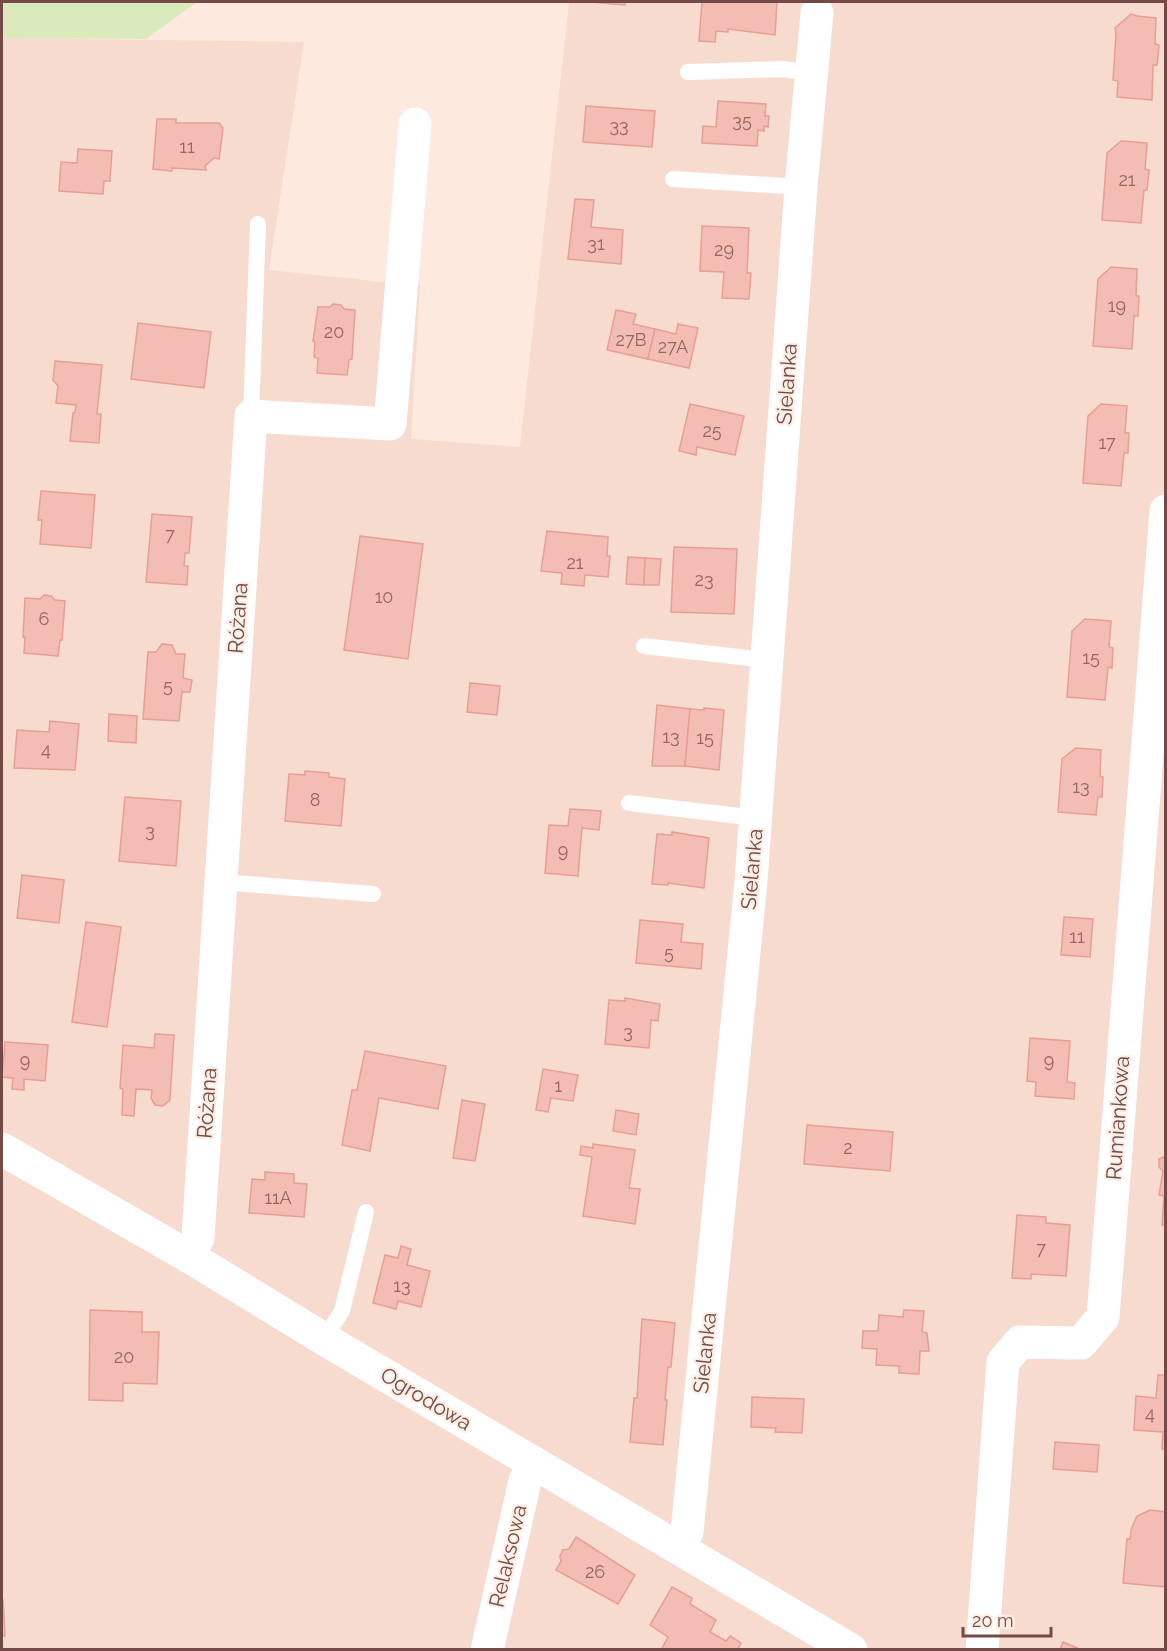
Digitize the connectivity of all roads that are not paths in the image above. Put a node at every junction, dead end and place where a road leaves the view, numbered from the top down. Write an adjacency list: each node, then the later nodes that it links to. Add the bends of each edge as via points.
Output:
1 (817, 13): 3 (street, Sielanka)
2 (688, 72): 3 (lane)
3 (811, 72): 6 (street, Sielanka)
4 (415, 124): 8 (street, via 390,423)
5 (673, 179): 6 (lane)
6 (801, 187): 11 (street, Sielanka)
7 (258, 224): 8 (lane)
8 (251, 416): 14 (street, Różana)
9 (1166, 511): 24 (street, Rumiankowa, via 1103,1317 1081,1342 1020,1342 1003,1362)
10 (644, 646): 11 (lane)
11 (766, 660): 13 (street, Sielanka)
12 (629, 803): 13 (lane)
13 (756, 818): 21 (street, Sielanka, via 687,1532)
14 (221, 882): 15 (lane); 18 (street, Różana, via 198,1238)
15 (373, 894)
16 (2, 1149): 18 (street, Ogrodowa)
17 (366, 1212): 19 (lane, via 342,1311)
18 (188, 1256): 19 (street, Ogrodowa)
19 (324, 1339): 20 (street, Ogrodowa)
20 (534, 1463): 21 (street, Ogrodowa); 22 (street, Relaksowa, via 525,1481)
21 (679, 1548): 23 (street, Ogrodowa)
22 (487, 1650)
23 (851, 1650)
24 (982, 1650)

